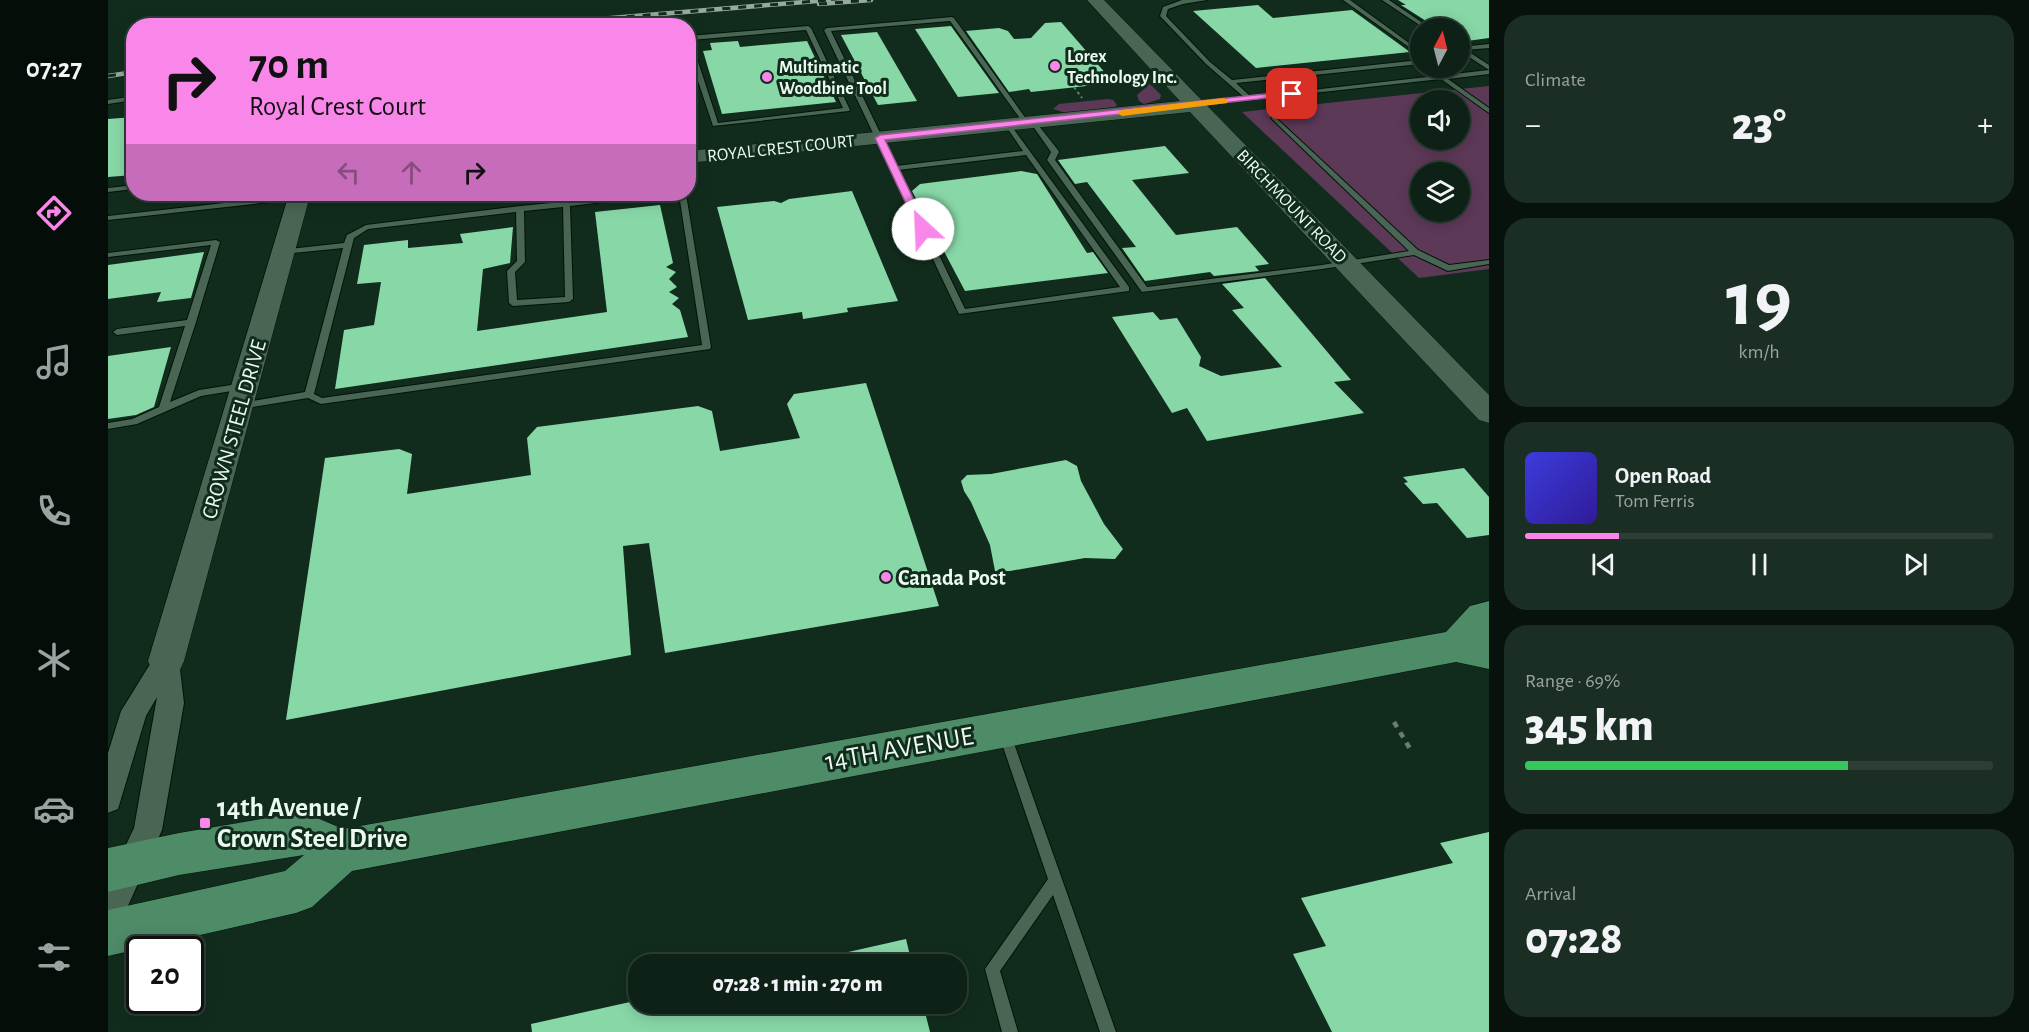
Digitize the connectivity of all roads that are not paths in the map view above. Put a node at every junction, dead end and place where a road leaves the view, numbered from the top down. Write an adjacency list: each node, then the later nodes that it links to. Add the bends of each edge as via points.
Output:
1 (1095, 0): 21 (street, BIRCHMOUNT ROAD)
2 (1204, 0): 17 (lane, via 1165,8 1163,16)
3 (1346, 0): 7 (lane)
4 (1385, 0): 5 (lane)
5 (1412, 18)
6 (696, 38): 10 (lane, via 808,28)
7 (1410, 46)
8 (1489, 46): 13 (lane, via 1460,49)
9 (840, 56): 10 (lane); 24 (lane, via 827,30 952,19); 25 (lane)
10 (822, 57): 12 (lane, via 847,111 716,125)
11 (1410, 63): 17 (lane)
12 (696, 64)
13 (1489, 70): 14 (lane)
14 (1470, 73)
15 (1433, 78): 18 (lane)
16 (1443, 78): 22 (lane)
17 (1230, 82): 18 (lane)
18 (1249, 98): 21 (lane)
19 (126, 99): 20 (lane)
20 (108, 102)
21 (1196, 105): 24 (street, ROYAL CREST COURT); 43 (street, BIRCHMOUNT ROAD)
22 (1489, 111)
23 (1274, 118): 40 (lane)
24 (1022, 123): 25 (street, ROYAL CREST COURT); 26 (lane); 43 (lane, via 1055,152 1051,160 1145,290)
25 (880, 138): 27 (street, ROYAL CREST COURT); 28 (lane)
26 (1029, 153): 28 (lane); 28 (lane, via 1126,289 962,312)
27 (696, 156)
28 (894, 168)
29 (126, 188): 30 (lane)
30 (108, 190)
31 (249, 201): 37 (lane)
32 (297, 201): 39 (street, CROWN STEEL DRIVE)
33 (552, 201): 36 (lane)
34 (566, 201): 36 (lane, via 569,299 513,303 511,271 521,262)
35 (683, 201): 46 (lane, via 707,347 321,400)
36 (520, 208): 38 (lane, via 366,226 350,237)
37 (108, 218)
38 (348, 245): 39 (lane); 46 (lane)
39 (282, 252): 47 (street, CROWN STEEL DRIVE)
40 (1415, 252): 42 (lane, via 1448,268); 43 (lane)
41 (108, 255): 44 (lane, via 216,242)
42 (1489, 262)
43 (1346, 263): 49 (street, BIRCHMOUNT ROAD)
44 (192, 322): 45 (lane); 48 (lane)
45 (117, 332)
46 (309, 395): 47 (lane)
47 (242, 396): 48 (lane, via 199,393); 53 (street, CROWN STEEL DRIVE)
48 (163, 409): 50 (lane, via 134,422)
49 (1489, 413)
50 (108, 426)
51 (1489, 616): 52 (main road, 14TH AVENUE, via 1484,617)
52 (1472, 650): 54 (main road, 14TH AVENUE)
53 (166, 661): 55 (street, CROWN STEEL DRIVE, via 134,711); 57 (street, CROWN STEEL DRIVE, via 171,703 148,830)
54 (1004, 730): 56 (main road, 14TH AVENUE); 58 (lane)
55 (108, 799)
56 (342, 851): 57 (main road, via 303,833); 60 (main road, via 296,891)
57 (120, 868): 59 (street, CROWN STEEL DRIVE)
58 (1055, 881): 61 (lane, via 992,969); 62 (lane)
59 (108, 915)
60 (108, 933)
61 (1010, 1032)
62 (1108, 1032)

